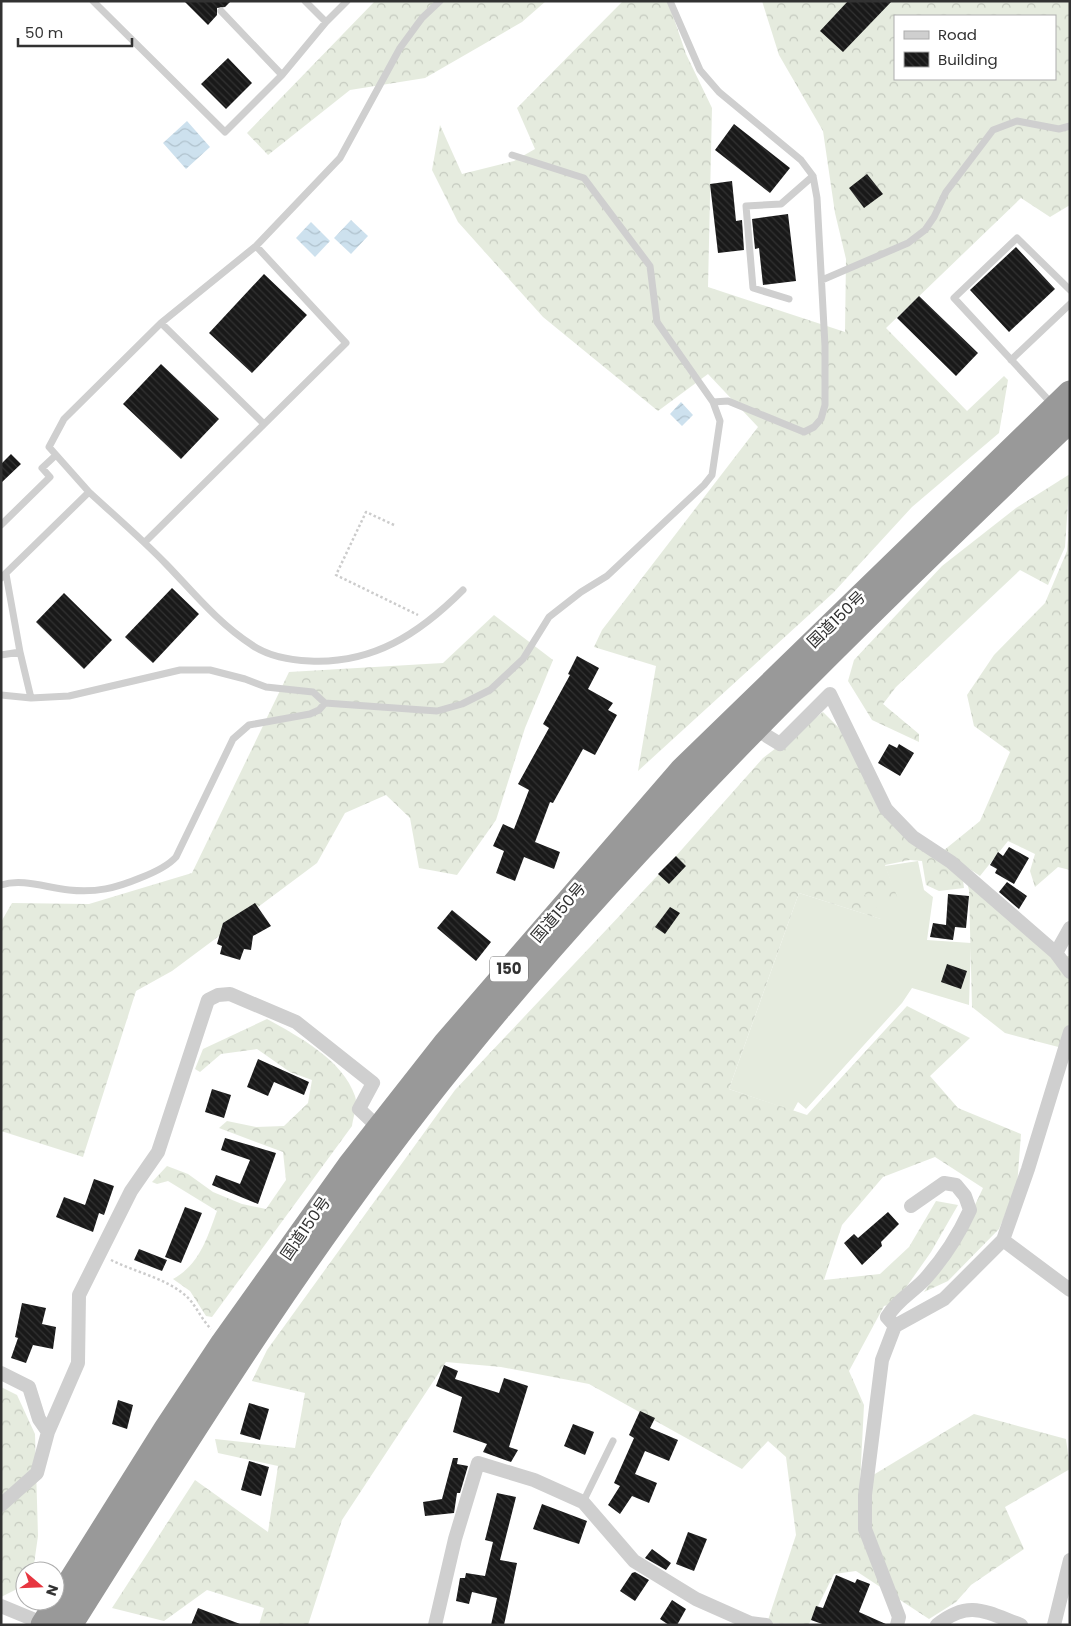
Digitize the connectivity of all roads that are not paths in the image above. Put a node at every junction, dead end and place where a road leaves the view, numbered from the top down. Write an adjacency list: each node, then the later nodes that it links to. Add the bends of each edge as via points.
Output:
1 (93, 1): 8 (lane, via 225,132)
2 (347, 1): 7 (lane)
3 (440, 1): 12 (lane, via 422,18 400,48 340,158)
4 (670, 1): 11 (lane, via 700,70 719,92 801,160)
5 (307, 2): 7 (lane)
6 (221, 11): 8 (lane)
7 (326, 22): 8 (lane)
8 (282, 75)
9 (1070, 126): 13 (lane, via 1059,129 1017,121 993,130 946,192 925,230 908,243)
10 (512, 155): 19 (lane, via 584,178 650,266 657,322)
11 (813, 176): 13 (lane); 15 (lane, via 781,204 746,206 753,288)
12 (256, 246): 17 (lane); 21 (lane, via 346,343)
13 (822, 280): 19 (lane, via 825,405 821,419 814,427 804,432 728,401)
14 (1070, 290): 18 (lane, via 1017,238 954,298)
15 (789, 299)
16 (1070, 304): 18 (lane)
17 (162, 323): 21 (lane); 22 (lane, via 64,419 49,447)
18 (1011, 360): 20 (lane)
19 (713, 402): 32 (lane, via 720,421 712,475 607,576 549,617 523,659 490,690 462,704 437,711)
20 (1065, 407): 33 (highway, 国道150号 / 150); 40 (highway, 国道150号 / 150, via 682,770 536,936)
21 (263, 423): 25 (lane)
22 (56, 455): 23 (lane); 24 (lane, via 42,468 50,477)
23 (89, 492): 25 (lane); 26 (lane)
24 (1, 525)
25 (145, 542): 27 (lane, via 228,627 253,646 298,660 328,662 368,656 394,644 447,606)
26 (4, 576): 28 (lane)
27 (462, 590)
28 (20, 652): 29 (lane); 31 (lane)
29 (1, 655)
30 (1, 695): 31 (lane)
31 (31, 698): 32 (lane, via 69,696 180,670 210,670 266,687 312,692)
32 (325, 703): 34 (lane, via 320,710 310,714 249,724 242,728 233,739 176,856 151,874 104,891 69,890 18,882)
33 (754, 728): 36 (street, via 780,744 830,694 886,809 913,836 951,862); 53 (highway, 国道150号 / 150, via 548,951 456,1060 373,1168 216,1393)
34 (1, 885)
35 (1070, 928): 36 (street)
36 (1056, 953): 37 (street)
37 (1070, 972)
38 (1070, 1032): 39 (street)
39 (1066, 1064): 42 (street)
40 (379, 1128): 46 (street, via 359,1109 373,1083 296,1022 230,994 208,1000 158,1152 131,1191 79,1295 78,1363); 52 (highway, 国道150号 / 150, via 223,1343)
41 (911, 1206): 44 (street, via 944,1183 956,1185 970,1210 958,1236 925,1279 896,1303 887,1317)
42 (1003, 1240): 43 (street); 44 (street, via 944,1299)
43 (1070, 1290)
44 (895, 1326): 56 (street, via 880,1369 865,1529 899,1617)
45 (1, 1373): 46 (street, via 29,1387 39,1419)
46 (48, 1432): 49 (street, via 37,1473)
47 (613, 1441): 48 (lane)
48 (583, 1502): 54 (street, via 534,1480 478,1463 455,1539); 55 (street, via 634,1561 696,1599 750,1624)
49 (1, 1505)
50 (1070, 1560): 59 (street)
51 (1, 1606): 52 (street)
52 (45, 1624)
53 (70, 1625)
54 (435, 1625)
55 (766, 1625)
56 (897, 1625)
57 (937, 1625): 58 (street, via 954,1612 973,1609)
58 (1020, 1625)
59 (1054, 1625)

